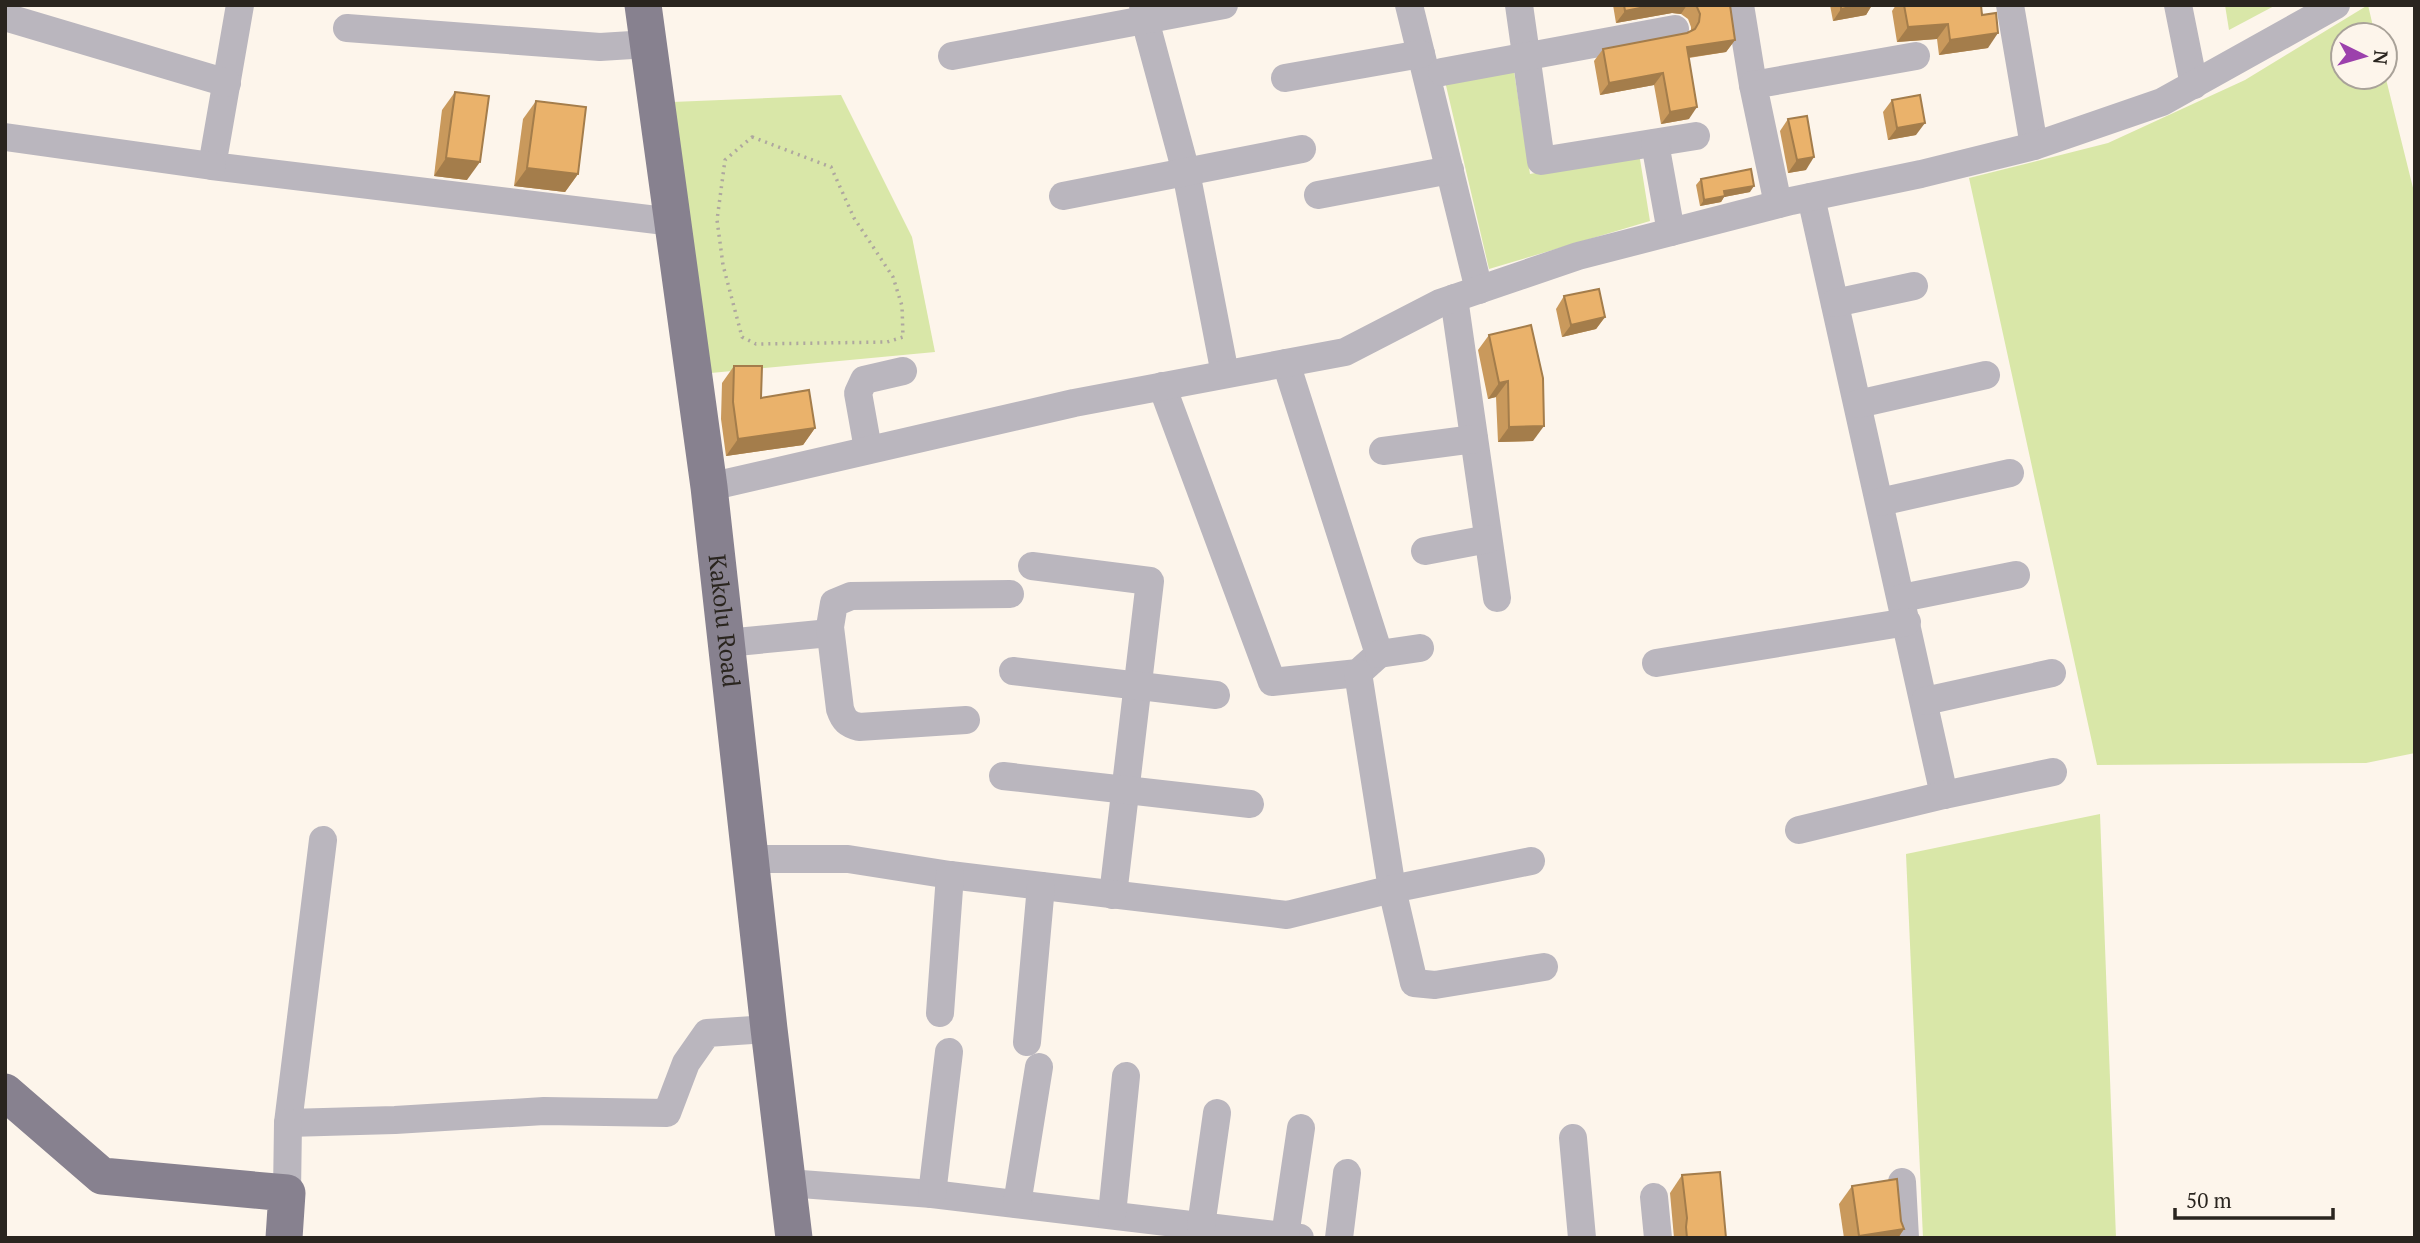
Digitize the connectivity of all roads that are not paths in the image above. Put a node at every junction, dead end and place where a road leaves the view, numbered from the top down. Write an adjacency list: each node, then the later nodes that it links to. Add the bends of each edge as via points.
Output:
1 (240, 5): 20 (street)
2 (643, 5): 14 (main road, Kakolu Road)
3 (1224, 5): 10 (street)
4 (1409, 5): 18 (street)
5 (1519, 5): 17 (street)
6 (1740, 5): 21 (street)
7 (2010, 5): 26 (street)
8 (2178, 5): 22 (street)
9 (2336, 5): 22 (street)
10 (1144, 13): 16 (street); 30 (street)
11 (5, 17): 20 (street)
12 (347, 28): 14 (street, via 600,47)
13 (1675, 29): 17 (street)
14 (648, 44): 35 (main road, Kakolu Road)
15 (1916, 55): 21 (street)
16 (952, 56)
17 (1526, 57): 18 (street); 25 (street, via 1541,161)
18 (1431, 63): 19 (street); 29 (street)
19 (1285, 78)
20 (227, 83): 28 (street)
21 (1753, 85): 34 (street)
22 (2194, 85): 26 (street, via 2162,102)
23 (1696, 136): 25 (street)
24 (5, 138): 28 (street)
25 (1655, 143): 36 (street)
26 (2034, 146): 33 (street)
27 (1302, 149): 30 (street)
28 (212, 166): 35 (street)
29 (1450, 170): 31 (street); 38 (street)
30 (1186, 172): 32 (street); 42 (street)
31 (1318, 195)
32 (1063, 196)
33 (1811, 197): 34 (street); 39 (street)
34 (1778, 204): 36 (street)
35 (673, 222): 50 (main road, Kakolu Road)
36 (1671, 232): 38 (street, via 1578,256)
37 (1914, 286): 39 (street)
38 (1467, 294): 40 (street, via 1345,352); 46 (street)
39 (1835, 303): 45 (street)
40 (1286, 363): 42 (street); 62 (street)
41 (903, 371): 47 (street, via 864,380 858,393)
42 (1225, 374): 44 (street)
43 (1986, 374): 45 (street)
44 (1162, 386): 47 (street); 65 (street, via 1272,682)
45 (1858, 404): 51 (street)
46 (1474, 439): 48 (street); 52 (street)
47 (868, 449): 50 (street)
48 (1383, 451)
49 (2010, 472): 51 (street)
50 (709, 487): 60 (main road, Kakolu Road)
51 (1880, 502): 58 (street)
52 (1488, 539): 53 (street); 57 (street)
53 (1425, 551)
54 (1032, 566): 67 (street, via 1150,581)
55 (2016, 575): 58 (street)
56 (1010, 594): 59 (street, via 851,596 834,603)
57 (1497, 598)
58 (1904, 610): 63 (street); 69 (street)
59 (830, 633): 60 (street); 70 (street, via 840,709 849,724)
60 (726, 643): 78 (main road, Kakolu Road)
61 (1420, 648): 62 (street)
62 (1379, 654): 65 (street)
63 (1656, 663)
64 (1013, 671): 67 (street)
65 (1358, 673): 82 (street)
66 (2052, 673): 69 (street)
67 (1138, 686): 68 (street); 73 (street)
68 (1216, 695)
69 (1925, 701): 74 (street)
70 (965, 720)
71 (2053, 772): 74 (street)
72 (1003, 776): 73 (street)
73 (1126, 789): 75 (street); 83 (street)
74 (1944, 795): 76 (street)
75 (1250, 804)
76 (1799, 830)
77 (323, 840): 91 (street)
78 (750, 859): 80 (street, via 848,859); 86 (main road, Kakolu Road)
79 (1531, 861): 82 (street)
80 (950, 875): 81 (street); 85 (street)
81 (1041, 886): 83 (street); 100 (street, via 1033,1054)
82 (1392, 889): 83 (street, via 1287,915); 84 (street, via 1414,983 1435,985)
83 (1113, 895)
84 (1544, 967)
85 (940, 1013)
86 (769, 1029): 91 (street, via 707,1033 686,1063 667,1113 544,1111); 96 (main road, Kakolu Road)
87 (949, 1052): 98 (street)
88 (1126, 1076): 101 (street)
89 (5, 1092): 97 (main road, via 102,1176)
90 (1217, 1113): 102 (street)
91 (288, 1123): 97 (street)
92 (1301, 1128): 103 (street)
93 (1573, 1138): 107 (street)
94 (1347, 1173): 106 (street)
95 (1902, 1182): 109 (street)
96 (788, 1183): 98 (street); 105 (main road, Kakolu Road)
97 (287, 1193): 104 (main road)
98 (932, 1194): 100 (street)
99 (1654, 1196): 108 (street)
100 (1017, 1204): 101 (street)
101 (1112, 1214): 102 (street)
102 (1201, 1226): 103 (street)
103 (1292, 1237)
104 (284, 1238)
105 (794, 1238)
106 (1339, 1238)
107 (1582, 1238)
108 (1658, 1238)
109 (1905, 1238)

